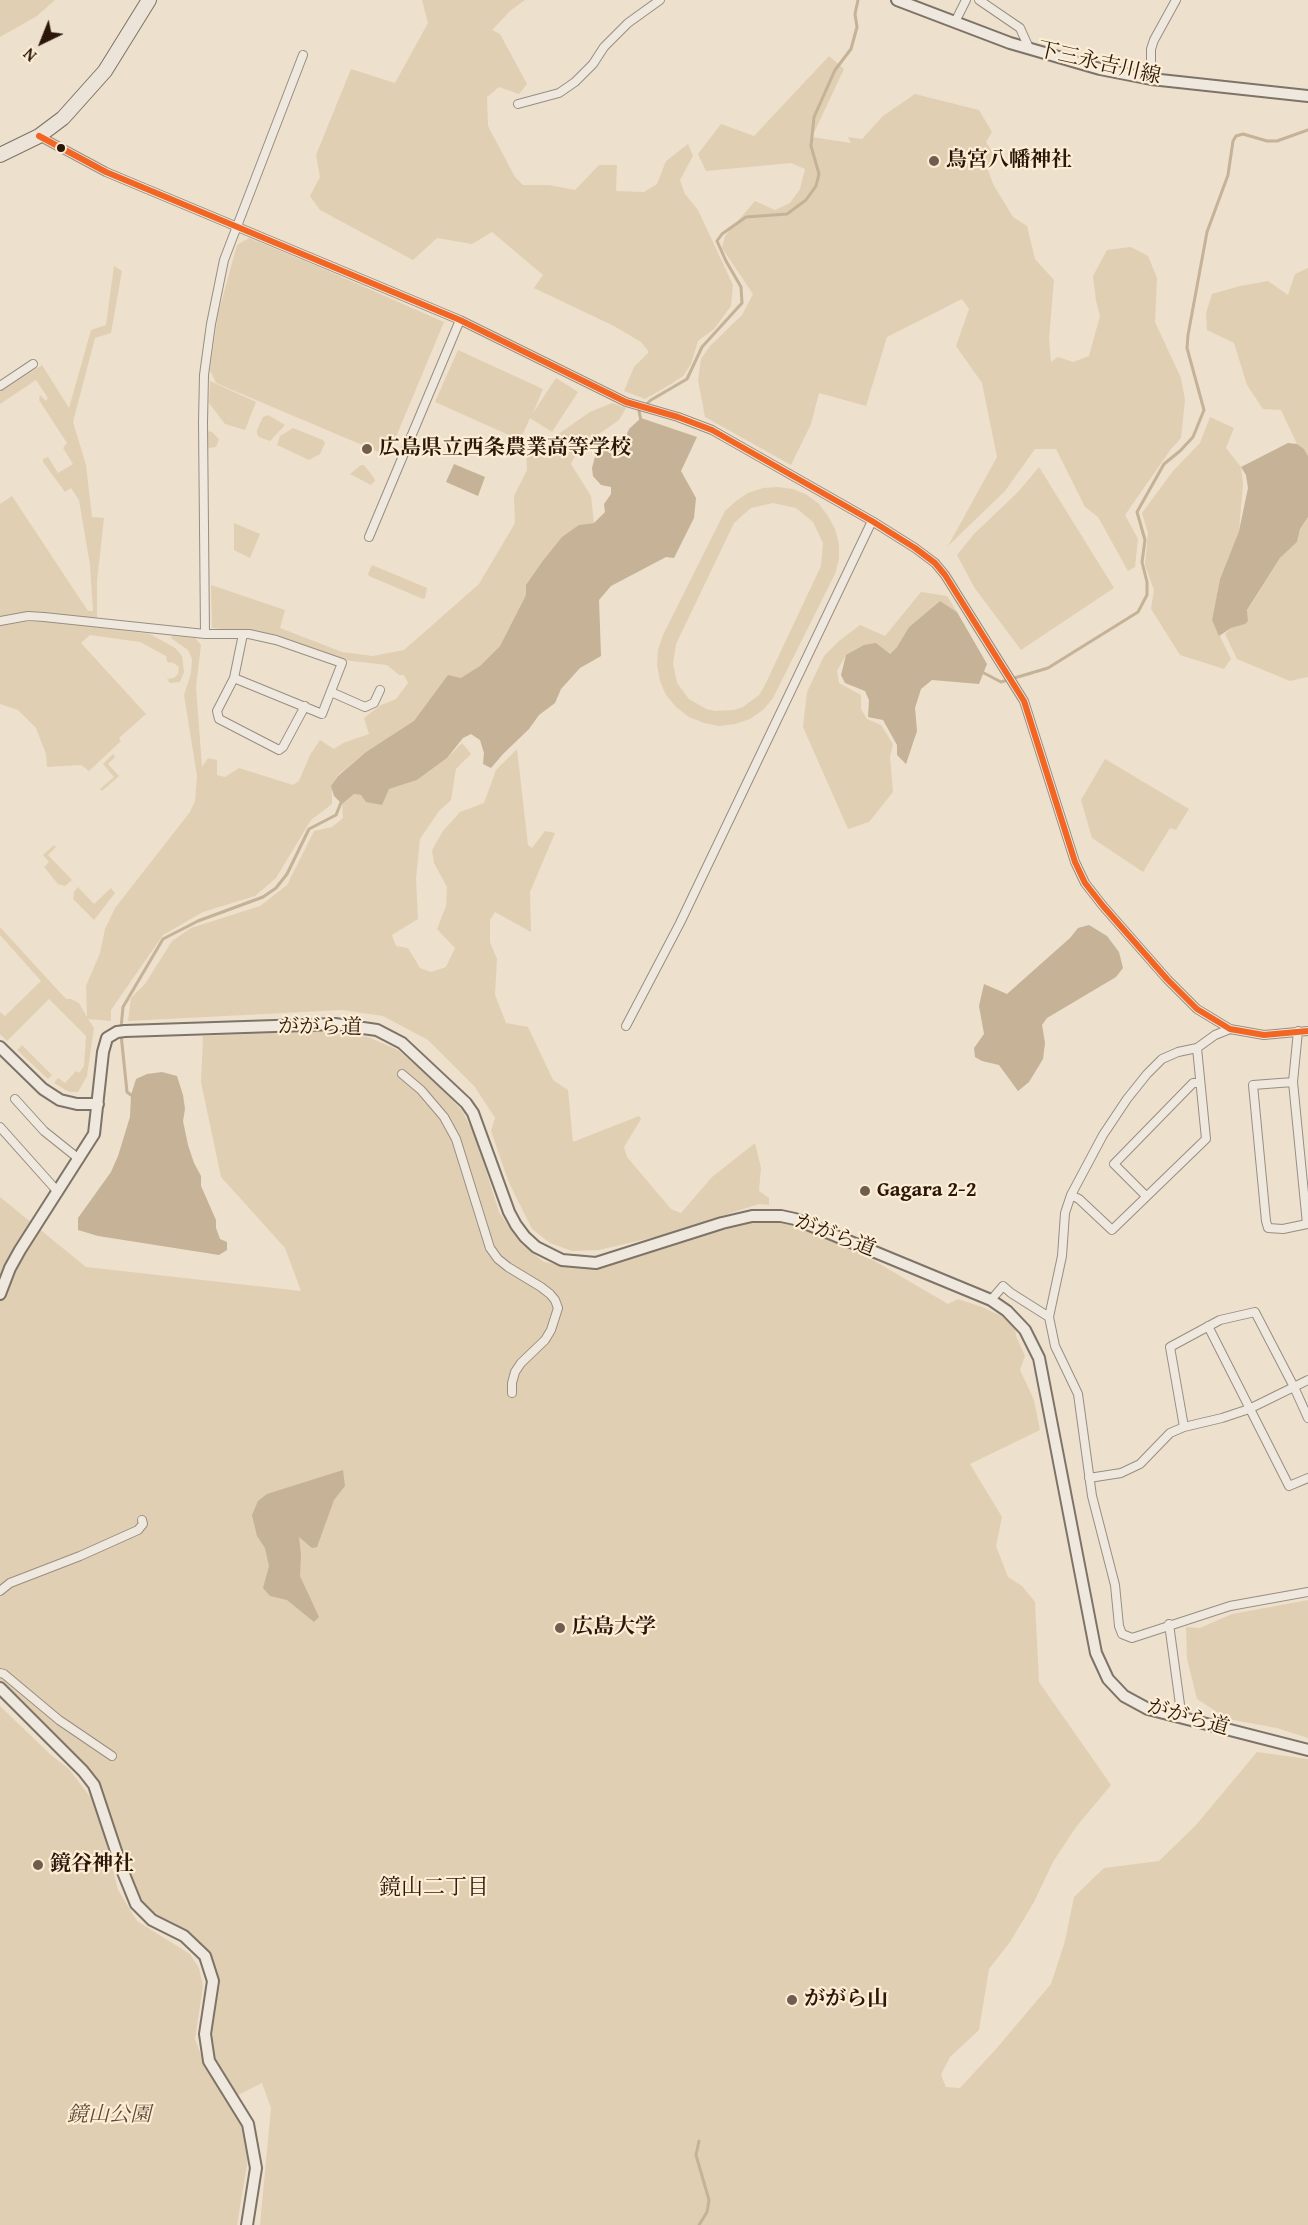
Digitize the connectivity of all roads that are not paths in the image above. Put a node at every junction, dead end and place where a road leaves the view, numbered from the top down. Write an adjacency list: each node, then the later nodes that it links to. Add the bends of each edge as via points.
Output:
1 (148, 0): 13 (highway, via 105,71 63,118)
2 (660, 0): 12 (street, via 628,23 575,82 559,93)
3 (897, 0): 7 (street, 下三永吉川線)
4 (966, 0): 7 (street)
5 (979, 0): 8 (street, via 1020,28)
6 (1176, 0): 10 (street, via 1151,49)
7 (955, 22): 8 (street, 下三永吉川線)
8 (1029, 48): 10 (street, 下三永吉川線)
9 (303, 55): 15 (street)
10 (1151, 79): 11 (street, 下三永吉川線)
11 (1308, 96)
12 (518, 104)
13 (39, 136): 14 (highway); 15 (street, via 106,172)
14 (0, 155)
15 (236, 226): 16 (street); 22 (street, via 222,271 204,375)
16 (460, 321): 19 (street, via 636,405 678,417 730,439); 20 (street)
17 (33, 364): 18 (street)
18 (0, 386)
19 (872, 521): 28 (street, via 680,923); 29 (street, via 935,563 1017,690 1027,709 1085,883 1167,979 1197,1009)
20 (369, 537)
21 (0, 621): 22 (street, via 44,617)
22 (205, 634): 23 (street)
23 (243, 634): 24 (street); 26 (street, via 276,640 342,663)
24 (234, 678): 27 (street); 27 (street, via 217,711 219,719 279,750)
25 (380, 690): 26 (street, via 374,703 365,707)
26 (331, 692): 27 (street, via 322,714)
27 (305, 706)
28 (626, 1026)
29 (1230, 1029): 30 (street, via 1264,1035); 33 (street)
30 (1298, 1031): 31 (street); 35 (street)
31 (1308, 1031)
32 (0, 1047): 38 (street, via 43,1089 60,1100)
33 (1197, 1048): 36 (street); 42 (street, via 1162,1059 1147,1074 1103,1135)
34 (402, 1074): 51 (street, via 444,1117 456,1138 490,1248 508,1267 550,1294 558,1308 545,1340 515,1372)
35 (1293, 1082): 44 (street); 44 (street, via 1252,1085 1268,1228)
36 (1200, 1083): 43 (street, via 1206,1139); 43 (street, via 1194,1083 1114,1164)
37 (15, 1099): 40 (street, via 44,1131)
38 (98, 1104): 40 (street, via 94,1134); 46 (street, ががら道, via 103,1052 116,1034 335,1024 368,1028 402,1043 466,1103 516,1224 536,1246 562,1260 596,1263 722,1223 752,1216 781,1216)
39 (0, 1126): 41 (street)
40 (79, 1159): 41 (street)
41 (58, 1192): 45 (street, via 10,1268)
42 (1071, 1195): 43 (street, via 1112,1230); 47 (street)
43 (1146, 1196)
44 (1308, 1224)
45 (2, 1289)
46 (991, 1300): 47 (street, via 1003,1286); 63 (street, ががら道, via 1016,1319 1039,1358 1096,1653 1108,1679 1124,1696 1148,1709)
47 (1049, 1317): 55 (street, via 1055,1346 1078,1394)
48 (1208, 1326): 50 (street, via 1255,1312); 52 (street); 54 (street, via 1170,1347)
49 (1308, 1380): 50 (street)
50 (1294, 1387): 52 (street); 53 (street)
51 (512, 1393)
52 (1249, 1409): 54 (street); 56 (street, via 1289,1486)
53 (1308, 1418)
54 (1184, 1427): 55 (street, via 1170,1433 1140,1464 1121,1473)
55 (1089, 1478): 60 (street, via 1115,1585 1122,1634 1132,1638)
56 (1308, 1478)
57 (142, 1520): 58 (street, via 138,1530 10,1583)
58 (0, 1591)
59 (1308, 1592): 60 (street, via 1230,1606)
60 (1169, 1624): 63 (street)
61 (0, 1673): 65 (street)
62 (0, 1688): 66 (street, via 94,1785 136,1904 152,1920 184,1936 205,1956 213,1981 205,2034 209,2061 248,2124 256,2168)
63 (1179, 1718): 64 (street, ががら道)
64 (1308, 1750)
65 (112, 1756)
66 (247, 2225)

